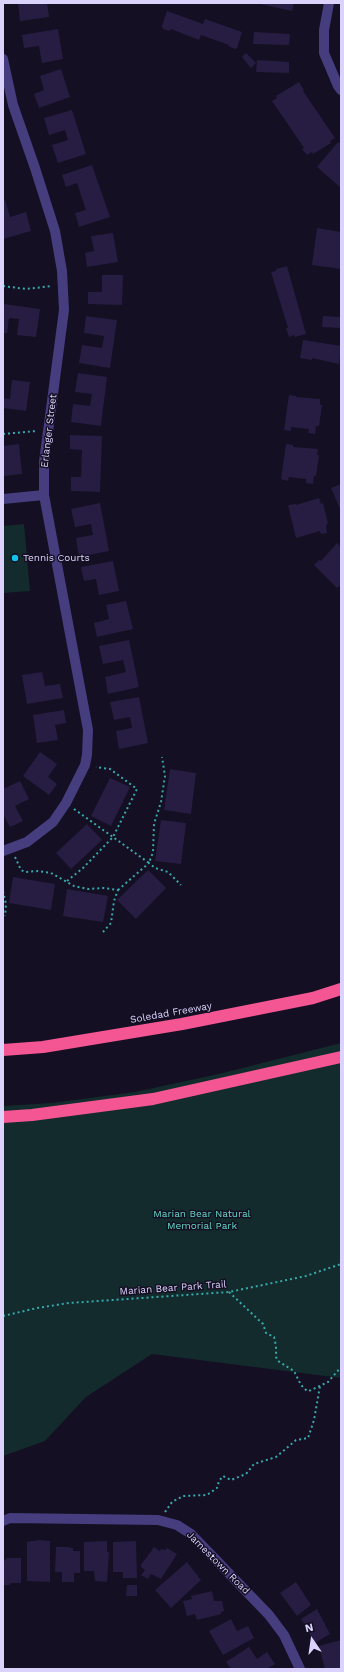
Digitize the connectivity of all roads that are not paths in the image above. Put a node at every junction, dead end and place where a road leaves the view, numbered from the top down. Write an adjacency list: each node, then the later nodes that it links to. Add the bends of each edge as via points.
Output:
1 (329, 3): 3 (street, via 324,30 324,53)
2 (3, 59): 4 (street, Erlanger Street, via 12,105 55,231 62,271 64,310 44,462)
3 (341, 90)
4 (44, 495): 5 (street); 6 (street, Erlanger Street, via 88,730 87,755 85,765 66,803 53,822 27,842)
5 (3, 500)
6 (7, 850)
7 (341, 989): 8 (highway, Soledad Freeway, via 313,998 182,1024 43,1047)
8 (3, 1050)
9 (341, 1057): 10 (highway, via 153,1099)
10 (32, 1115): 11 (highway); 12 (highway)
11 (3, 1117)
12 (3, 1122)
13 (3, 1521): 14 (street, Jamestown Road, via 10,1518 158,1520 177,1525 191,1534 269,1615 284,1635)
14 (300, 1669)

